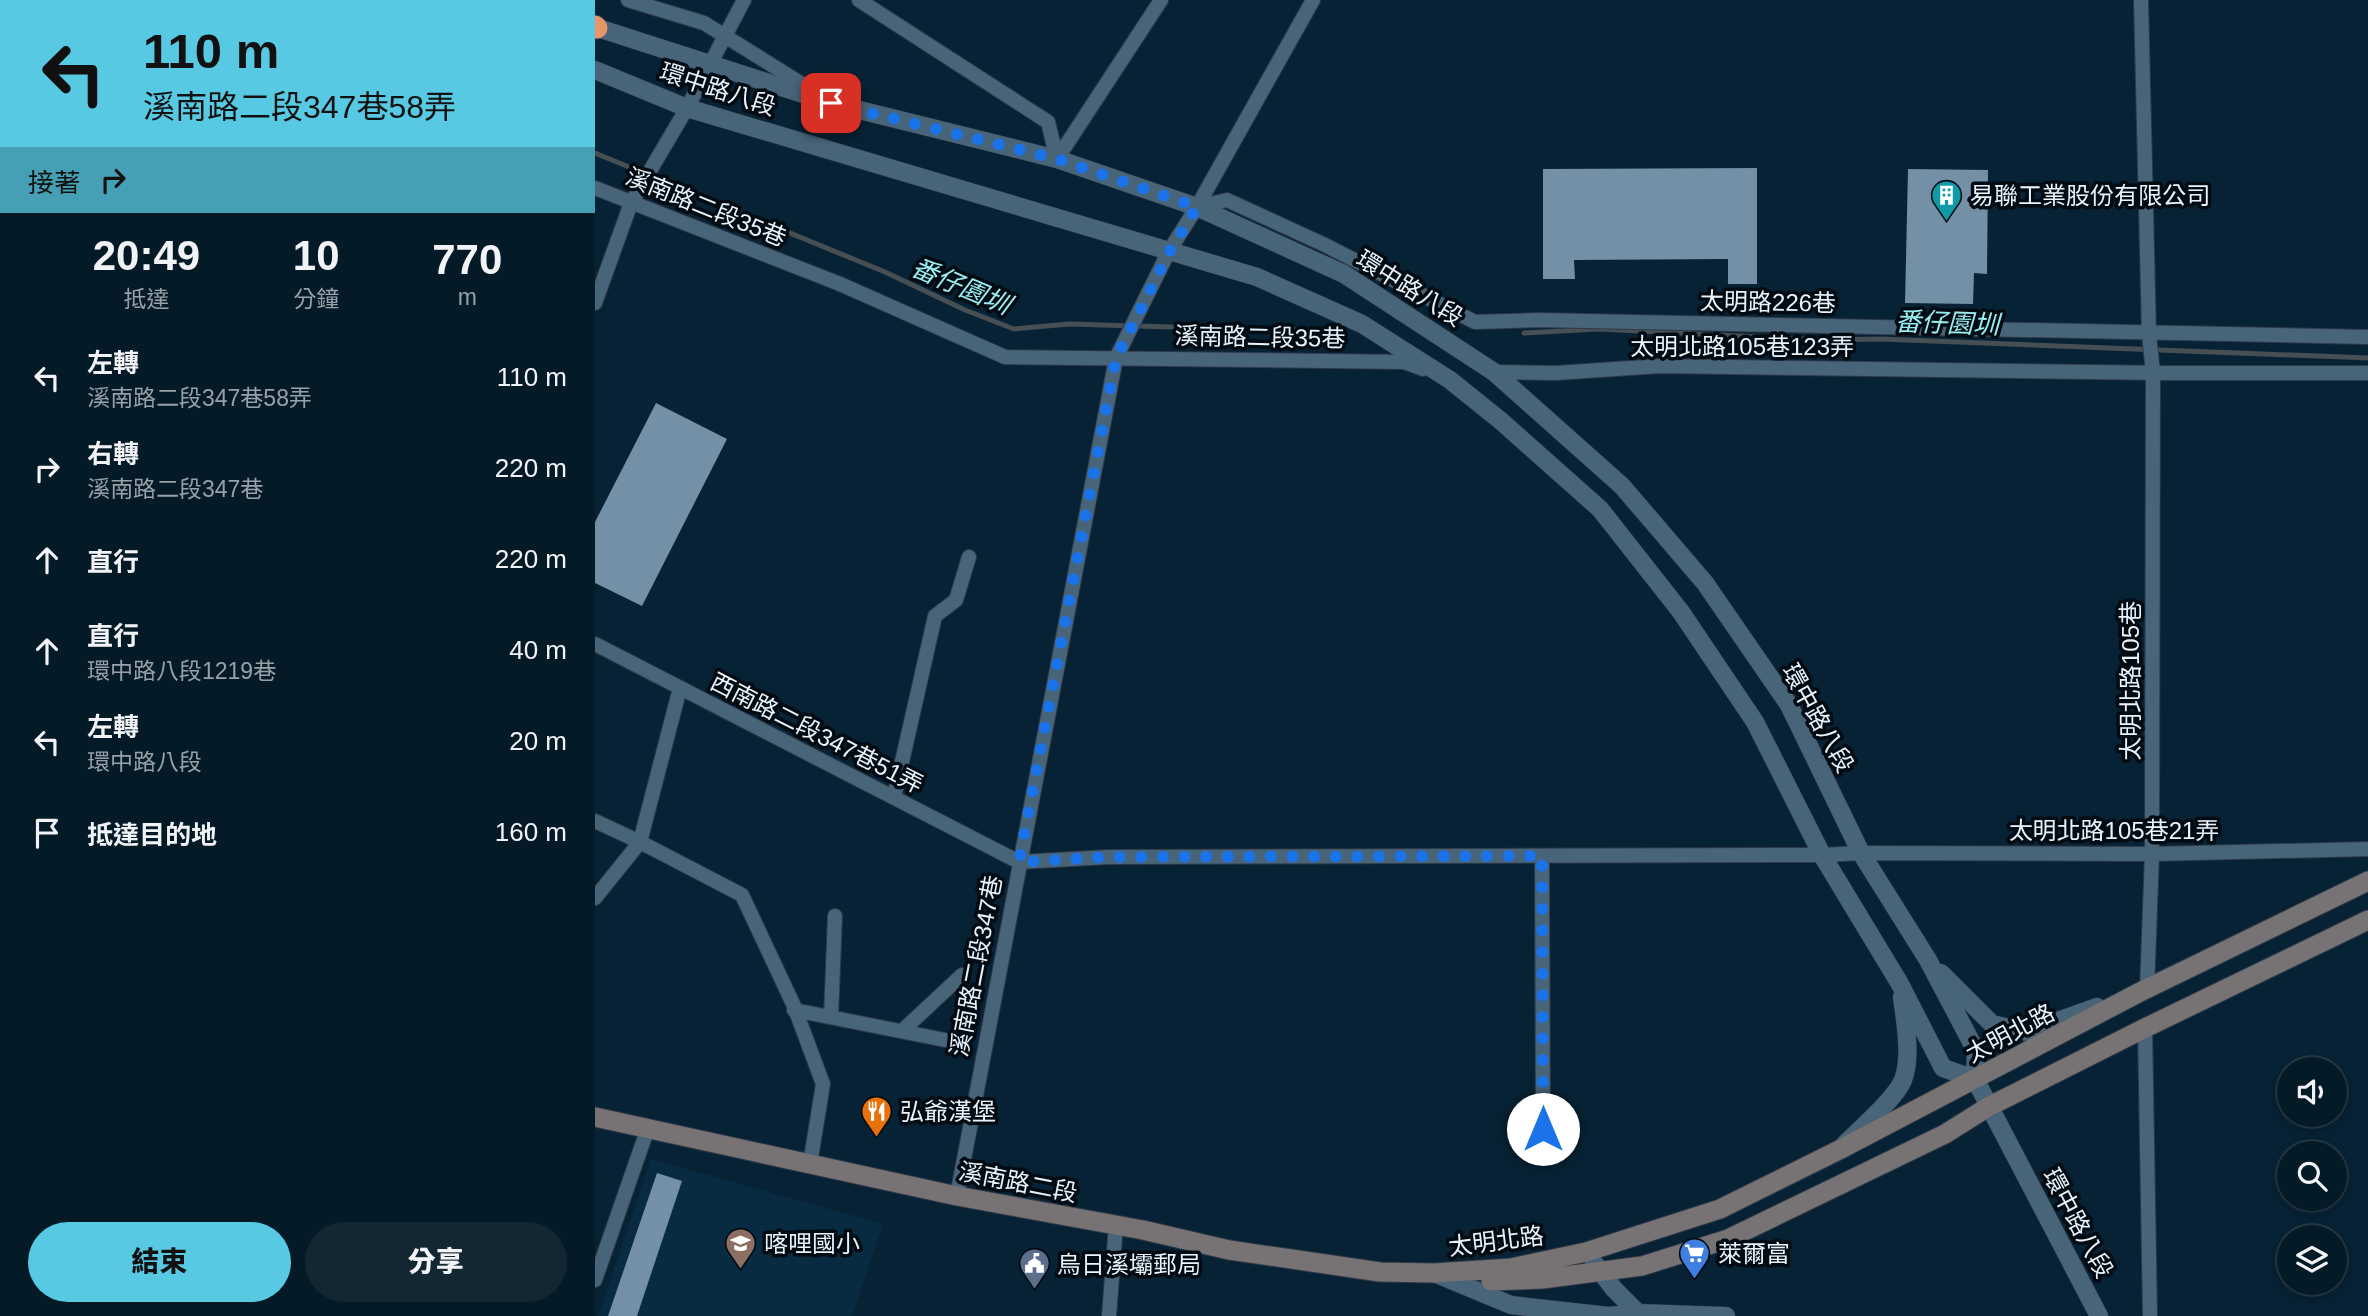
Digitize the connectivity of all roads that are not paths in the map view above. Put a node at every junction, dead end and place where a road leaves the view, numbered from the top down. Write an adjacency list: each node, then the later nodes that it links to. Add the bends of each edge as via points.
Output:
1 (628, 0): 8 (street, via 704,23)
2 (744, 0): 8 (street)
3 (859, 0): 13 (street, via 1048,122)
4 (1161, 0): 13 (street)
5 (1313, 0): 16 (street, 溪南路二段347巷)
6 (2141, 0): 19 (street, 太明北路105巷)
7 (596, 27): 9 (street, 環中路八段)
8 (725, 36): 9 (street); 11 (street)
9 (710, 63): 11 (street, 環中路八段); 12 (street)
10 (595, 70): 12 (street, 環中路八段)
11 (831, 103): 13 (street, 環中路八段)
12 (687, 108): 15 (street); 17 (street, 環中路八段)
13 (1057, 159): 16 (street, 環中路八段)
14 (595, 188): 15 (street, 溪南路二段35巷)
15 (631, 203): 18 (street); 21 (street, 溪南路二段35巷, via 840,284 1005,357)
16 (1197, 207): 17 (street, 溪南路二段347巷); 19 (street, 太明路226巷, via 1227,200 1475,323 1552,320); 22 (street, 環中路八段, via 1344,274)
17 (1170, 251): 21 (street, 溪南路二段347巷); 25 (street, 環中路八段, via 1257,277 1362,324)
18 (595, 303)
19 (2149, 334): 20 (street, 太明路226巷); 23 (street, 太明北路105巷)
20 (2368, 337)
21 (1116, 358): 25 (street, 溪南路二段35巷, via 1404,362); 37 (street, 溪南路二段347巷)
22 (1495, 372): 23 (street, 太明北路105巷123弄, via 1660,366); 33 (street, 環中路八段, via 1622,486 1705,583 1789,705)
23 (2153, 373): 24 (street, 太明北路105巷123弄); 34 (street, 太明北路105巷)
24 (2368, 373)
25 (1450, 380): 35 (street, 環中路八段, via 1600,509 1663,587 1755,722)
26 (969, 557): 29 (street, via 956,600 935,616)
27 (595, 644): 28 (street, 西南路二段347巷51弄)
28 (680, 688): 29 (street, 西南路二段347巷51弄); 31 (street)
29 (894, 797): 37 (street, 西南路二段347巷51弄)
30 (595, 821): 31 (street)
31 (640, 842): 39 (street); 46 (street, via 742,895)
32 (2368, 849): 34 (street, 太明北路105巷21弄)
33 (1861, 853): 34 (street, 太明北路105巷21弄); 35 (street, 太明北路105巷21弄); 42 (street, 環中路八段)
34 (2152, 854): 45 (street, 太明北路105巷)
35 (1822, 855): 36 (street, 太明北路105巷21弄); 44 (street, 環中路八段)
36 (1542, 856): 37 (street, 太明北路105巷21弄, via 1121,856); 55 (street)
37 (1019, 862): 58 (street, 溪南路二段347巷)
38 (2368, 881): 45 (main road, 太明北路)
39 (595, 898)
40 (835, 916): 47 (street)
41 (2368, 920): 48 (main road, 太明北路)
42 (1928, 960): 45 (street, 環中路八段, via 1992,1024 2027,1032); 51 (street, 環中路八段, via 1976,1051)
43 (962, 975): 49 (street)
44 (1900, 984): 51 (street, 環中路八段, via 1943,1068); 56 (street, 環中路八段, via 1908,1040 1903,1079)
45 (2144, 990): 51 (main road, 太明北路)
46 (794, 1010): 47 (street); 57 (street, via 823,1084)
47 (831, 1017): 49 (street)
48 (2145, 1028): 52 (main road, 太明北路); 68 (street)
49 (902, 1031): 50 (street)
50 (945, 1040)
51 (1975, 1079): 52 (street, 環中路八段); 56 (main road, 太明北路)
52 (1988, 1107): 61 (main road, 太明北路, via 1945,1134 1728,1239 1642,1266); 67 (street, 環中路八段)
53 (595, 1117): 54 (main road, 溪南路二段)
54 (648, 1128): 57 (main road, 溪南路二段); 63 (street)
55 (1543, 1129)
56 (1841, 1149): 60 (main road, 太明北路, via 1720,1209)
57 (810, 1164): 58 (main road, 溪南路二段)
58 (957, 1196): 59 (main road, 溪南路二段)
59 (1116, 1225): 62 (main road, 溪南路二段, via 1308,1263); 65 (street)
60 (1586, 1252): 61 (street); 62 (main road, 太明北路, via 1511,1268)
61 (1601, 1272): 62 (main road, 太明北路, via 1498,1282); 64 (street)
62 (1434, 1273): 64 (street, via 1511,1305 1609,1316)
63 (595, 1280)
64 (1638, 1313): 66 (street)
65 (1109, 1316)
66 (1726, 1316)
67 (2099, 1316)
68 (2150, 1316)

